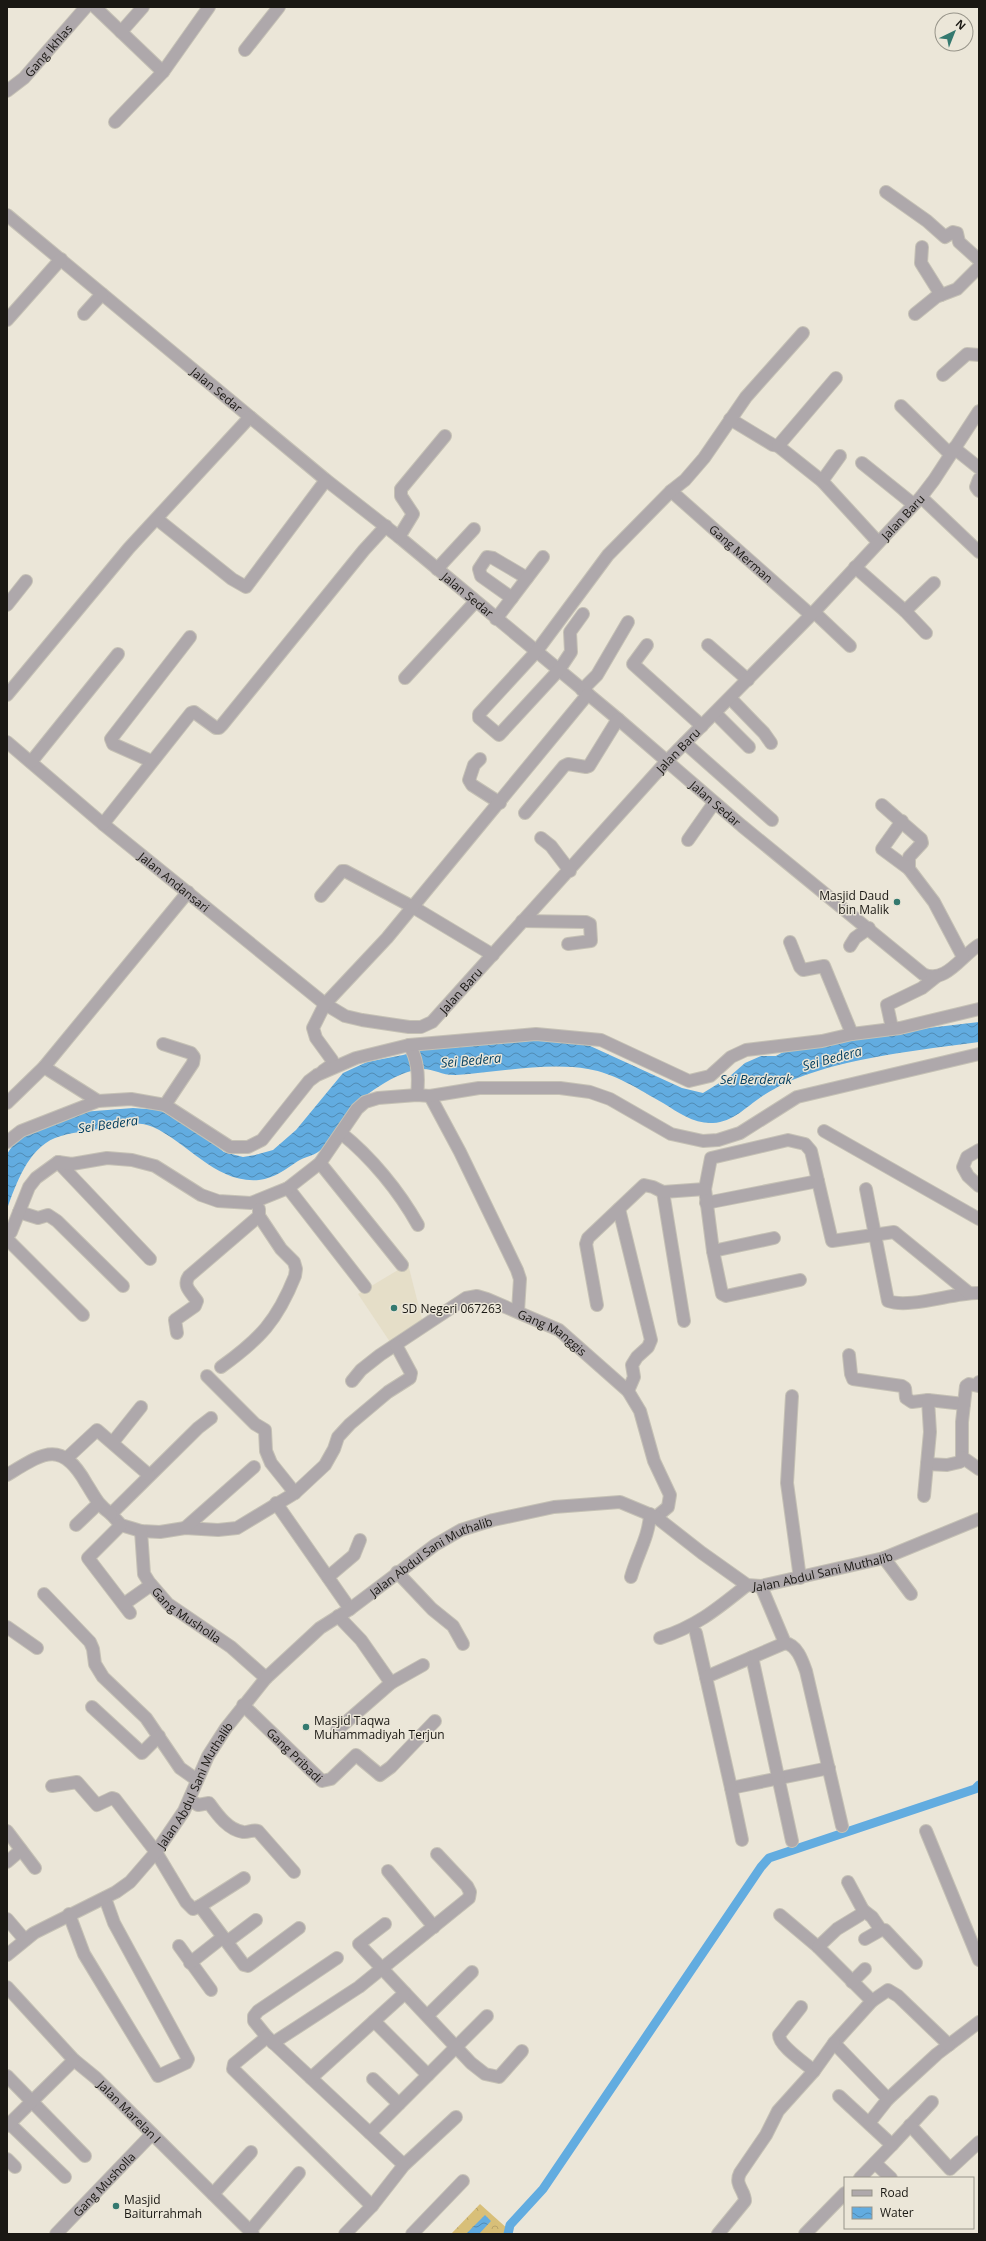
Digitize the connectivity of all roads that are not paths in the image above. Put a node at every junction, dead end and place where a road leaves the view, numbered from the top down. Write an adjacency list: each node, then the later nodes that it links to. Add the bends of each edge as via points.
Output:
1 (86, 7): 9 (street, Gang Ikhlas, via 24,78)
2 (95, 7): 6 (street)
3 (143, 7): 6 (street)
4 (209, 7): 8 (street)
5 (279, 7): 7 (street)
6 (121, 32): 8 (street)
7 (245, 50)
8 (163, 72): 10 (street)
9 (7, 91)
10 (115, 122)
11 (886, 192): 15 (street, via 945,237 953,232 957,233 960,242)
12 (7, 215): 14 (street, Jalan Sedar)
13 (922, 247): 18 (street, via 921,263)
14 (61, 259): 17 (street, Jalan Sedar); 21 (street)
15 (979, 260)
16 (979, 267): 18 (street, via 957,289)
17 (102, 294): 19 (street); 28 (street, Jalan Sedar)
18 (941, 295): 20 (street)
19 (84, 314)
20 (915, 314)
21 (7, 320)
22 (803, 333): 29 (street)
23 (979, 355): 24 (street, via 967,354)
24 (943, 375)
25 (836, 378): 31 (street)
26 (901, 406): 32 (street)
27 (979, 411): 32 (street, Jalan Baru)
28 (250, 417): 37 (street, Jalan Sedar); 42 (street)
29 (730, 418): 31 (street); 39 (street, via 704,458 686,480)
30 (445, 436): 45 (street, via 401,490 401,496 413,514)
31 (778, 446): 38 (street)
32 (952, 451): 35 (street); 41 (street, Jalan Baru, via 934,480)
33 (840, 456): 38 (street)
34 (862, 464): 41 (street)
35 (979, 468)
36 (979, 479): 40 (street, via 976,487)
37 (326, 480): 42 (street, via 246,587 232,579); 43 (street, Jalan Sedar)
38 (822, 481): 46 (street)
39 (671, 491): 59 (street, Gang Merman); 67 (street, via 608,555)
40 (979, 491)
41 (917, 500): 46 (street, Jalan Baru); 47 (street)
42 (157, 519): 73 (street, via 124,554)
43 (386, 526): 45 (street, Jalan Sedar); 83 (street, via 222,725 216,728 194,712)
44 (474, 529): 50 (street)
45 (399, 537): 50 (street, Jalan Sedar)
46 (878, 542): 49 (street, Jalan Baru)
47 (979, 552)
48 (543, 557): 51 (street)
49 (855, 567): 57 (street); 59 (street, Jalan Baru)
50 (437, 569): 55 (street, Jalan Sedar)
51 (527, 578): 54 (street); 54 (street, via 487,556 480,569 481,576)
52 (26, 581): 56 (street)
53 (934, 583): 57 (street)
54 (512, 598): 60 (street)
55 (475, 602): 60 (street, Jalan Sedar); 70 (street)
56 (7, 605)
57 (906, 611): 62 (street)
58 (583, 614): 69 (street, via 570,632 571,652)
59 (812, 614): 66 (street, Gang Merman); 71 (street, Jalan Baru)
60 (496, 619): 67 (street, Jalan Sedar)
61 (628, 622): 72 (street)
62 (926, 633)
63 (190, 638): 83 (street, via 111,739 113,744)
64 (647, 645): 77 (street, via 633,664)
65 (708, 645): 71 (street)
66 (850, 646)
67 (536, 652): 69 (street, Jalan Sedar); 69 (street, via 479,714 480,718 499,735)
68 (118, 654): 84 (street)
69 (559, 670): 72 (street, Jalan Sedar)
70 (405, 678)
71 (748, 680): 74 (street, Jalan Baru)
72 (585, 692): 76 (street, Jalan Sedar); 86 (street)
73 (7, 695)
74 (730, 698): 75 (street, Jalan Baru); 80 (street)
75 (715, 713): 77 (street, Jalan Baru); 81 (street)
76 (618, 719): 85 (street, Jalan Sedar); 89 (street, via 588,766 564,766)
77 (702, 726): 79 (street, Jalan Baru)
78 (7, 742): 84 (street, Jalan Andansari)
79 (685, 743): 85 (street, Jalan Baru); 90 (street)
80 (771, 743)
81 (748, 747)
82 (480, 759): 86 (street, via 474,765 469,780 472,785)
83 (151, 761): 92 (street)
84 (31, 762): 92 (street, Jalan Andansari)
85 (666, 762): 87 (street, Jalan Sedar); 96 (street, Jalan Baru)
86 (500, 803): 99 (street)
87 (714, 803): 94 (street); 101 (street, Jalan Sedar)
88 (882, 805): 91 (street)
89 (525, 813)
90 (772, 820)
91 (902, 821): 95 (street, via 921,840 909,857); 95 (street, via 882,848)
92 (103, 824): 97 (street, Jalan Andansari)
93 (541, 838): 96 (street, via 551,846)
94 (688, 840)
95 (909, 869): 107 (street, via 934,902)
96 (570, 870): 100 (street, Jalan Baru)
97 (188, 892): 109 (street, Jalan Andansari); 117 (street)
98 (321, 896): 99 (street, via 342,871 345,871)
99 (413, 907): 106 (street); 109 (street)
100 (522, 922): 103 (street, via 590,924 591,941); 106 (street, Jalan Baru)
101 (869, 928): 105 (street); 108 (street, Jalan Sedar, via 904,959)
102 (790, 942): 113 (street, via 803,970 824,966)
103 (568, 944)
104 (979, 945): 107 (street)
105 (850, 946)
106 (493, 955): 111 (street, Jalan Baru, via 432,1022 421,1027)
107 (963, 957): 108 (street, via 949,972)
108 (932, 976): 112 (street, via 922,988 887,1005)
109 (325, 1004): 111 (street, Jalan Andansari); 118 (street, via 315,1021 313,1032 331,1057 333,1064)
110 (979, 1009): 112 (street)
111 (345, 1016)
112 (892, 1028): 113 (street)
113 (852, 1034): 115 (street, via 822,1041 746,1050 732,1057 710,1076 689,1081 601,1040 576,1036 536,1034)
114 (163, 1044): 123 (street, via 191,1053 194,1057 193,1063)
115 (411, 1048): 118 (street, via 356,1058); 119 (street, via 419,1078)
116 (979, 1054): 120 (street, via 797,1097 740,1133 718,1140 704,1141 671,1134 610,1099 590,1092 560,1088 479,1088)
117 (44, 1067): 121 (street); 122 (street)
118 (317, 1075): 123 (street, via 308,1082 262,1140 248,1147 230,1146)
119 (417, 1094): 120 (street); 125 (street, via 365,1102 349,1118)
120 (430, 1096): 155 (street, via 517,1270 520,1279)
121 (98, 1101): 123 (street, via 131,1099); 126 (street, via 21,1131)
122 (7, 1103)
123 (165, 1105)
124 (824, 1131): 141 (street)
125 (341, 1133): 129 (street, via 324,1153); 142 (street, via 364,1153 405,1204)
126 (7, 1142)
127 (979, 1150): 131 (street, via 967,1157 964,1167 968,1176)
128 (58, 1162): 136 (street, via 72,1164 107,1158 132,1160 155,1166 201,1195 218,1201 233,1203); 139 (street, via 28,1187); 147 (street)
129 (320, 1163): 132 (street); 148 (street)
130 (818, 1181): 133 (street, via 811,1151 804,1144 788,1140 711,1158); 137 (street); 143 (street, via 832,1241)
131 (979, 1186)
132 (288, 1188): 136 (street); 152 (street)
133 (705, 1189): 135 (street); 137 (street)
134 (866, 1189): 143 (street)
135 (663, 1192): 138 (street, via 653,1186 644,1185); 157 (street)
136 (261, 1200): 140 (street)
137 (706, 1203): 146 (street)
138 (619, 1209): 154 (street, via 587,1241); 165 (street, via 651,1340 632,1365 634,1377)
139 (20, 1212): 144 (street); 151 (street, via 38,1218 48,1215 57,1221)
140 (259, 1216): 158 (street, via 189,1276 185,1285 197,1302 175,1320); 161 (street, via 280,1249 294,1262 295,1276 266,1330)
141 (979, 1219)
142 (418, 1225)
143 (875, 1235): 153 (street, via 894,1232); 153 (street, via 888,1302)
144 (7, 1238): 156 (street)
145 (774, 1238): 146 (street)
146 (713, 1251): 149 (street, via 720,1290 726,1296)
147 (150, 1259)
148 (402, 1265)
149 (800, 1280)
150 (979, 1283): 153 (street)
151 (123, 1286)
152 (365, 1287)
153 (974, 1293)
154 (597, 1305)
155 (518, 1311): 159 (street, Gang Manggis, via 487,1299 470,1297); 165 (street, Gang Manggis, via 563,1333)
156 (83, 1315)
157 (684, 1321)
158 (178, 1334)
159 (396, 1345): 163 (street, Gang Manggis, via 361,1370); 179 (street, via 411,1373 410,1378 388,1392 350,1424 338,1437 325,1465)
160 (849, 1355): 167 (street, via 853,1379 902,1386 905,1388 906,1398 912,1402)
161 (221, 1367)
162 (207, 1376): 179 (street, via 264,1430 266,1451 271,1463)
163 (352, 1381)
164 (979, 1385): 168 (street, via 967,1385)
165 (628, 1391): 184 (street, Gang Manggis, via 640,1411 654,1461 670,1495 668,1507)
166 (792, 1396): 195 (street, via 787,1483)
167 (928, 1400): 168 (street); 174 (street, via 930,1432)
168 (964, 1404): 172 (street)
169 (141, 1407): 171 (street)
170 (211, 1418): 178 (street)
171 (113, 1442): 173 (street, via 97,1430); 178 (street)
172 (962, 1457): 174 (street, via 960,1462 947,1465); 176 (street)
173 (67, 1458): 177 (street, via 54,1453 43,1455); 182 (street, via 82,1476)
174 (927, 1464): 180 (street)
175 (254, 1467): 188 (street)
176 (979, 1469)
177 (7, 1475)
178 (149, 1475): 183 (street)
179 (295, 1493): 181 (street)
180 (924, 1496)
181 (276, 1503): 188 (street, via 232,1529); 193 (street)
182 (98, 1504): 183 (street); 186 (street)
183 (111, 1514): 187 (street)
184 (653, 1516): 192 (street, Jalan Abdul Sani Muthalib, via 620,1502 554,1507 493,1520 461,1530); 194 (street); 197 (street, Jalan Abdul Sani Muthalib)
185 (979, 1519): 191 (street, Jalan Abdul Sani Muthalib)
186 (76, 1525)
187 (121, 1525): 189 (street); 196 (street, via 88,1558 127,1609)
188 (185, 1528): 189 (street, via 160,1532)
189 (141, 1531): 196 (street, Gang Musholla, via 144,1574)
190 (360, 1540): 193 (street, via 354,1555)
191 (884, 1558): 195 (street, Jalan Abdul Sani Muthalib); 200 (street)
192 (397, 1572): 201 (street, Jalan Abdul Sani Muthalib); 207 (street, via 432,1609 453,1626)
193 (328, 1577): 201 (street)
194 (631, 1577)
195 (800, 1578): 198 (street, Jalan Abdul Sani Muthalib)
196 (151, 1585): 212 (street, Gang Musholla, via 168,1604 232,1647)
197 (747, 1585): 198 (street, Jalan Abdul Sani Muthalib); 205 (street, via 685,1630)
198 (761, 1586): 206 (street)
199 (44, 1594): 218 (street, via 90,1642 103,1678 146,1718)
200 (910, 1594)
201 (350, 1609): 202 (street, Jalan Abdul Sani Muthalib)
202 (338, 1616): 212 (street, Jalan Abdul Sani Muthalib, via 303,1642); 213 (street, via 361,1640)
203 (7, 1627): 208 (street)
204 (696, 1633): 211 (street)
205 (660, 1638)
206 (785, 1643): 209 (street); 219 (street, via 790,1644 802,1659)
207 (462, 1644)
208 (37, 1648)
209 (752, 1657): 211 (street); 220 (street)
210 (423, 1665): 213 (street)
211 (706, 1677): 223 (street)
212 (266, 1678): 214 (street, Jalan Abdul Sani Muthalib)
213 (391, 1683): 217 (street)
214 (243, 1705): 216 (street, Gang Pribadi, via 322,1781 331,1780 356,1755 380,1775); 221 (street, Jalan Abdul Sani Muthalib, via 208,1756)
215 (92, 1707): 218 (street, via 142,1753)
216 (435, 1721)
217 (337, 1730)
218 (159, 1736): 221 (street, via 180,1768)
219 (828, 1768): 220 (street); 225 (street)
220 (778, 1778): 223 (street); 229 (street)
221 (197, 1780): 224 (street, Jalan Abdul Sani Muthalib)
222 (52, 1786): 231 (street, via 77,1782 97,1805 115,1799)
223 (730, 1788): 228 (street)
224 (190, 1800): 231 (street, Jalan Abdul Sani Muthalib); 236 (street, via 198,1805 209,1803 224,1821 237,1831 258,1831)
225 (842, 1826)
226 (7, 1831): 230 (street)
227 (926, 1831): 257 (street)
228 (742, 1840)
229 (792, 1841)
230 (21, 1850): 233 (street); 234 (street)
231 (156, 1852): 239 (street, Jalan Abdul Sani Muthalib, via 130,1882); 240 (street, via 186,1902 193,1908)
232 (437, 1854): 247 (street, via 470,1892 469,1898)
233 (7, 1862)
234 (36, 1868)
235 (388, 1870): 247 (street)
236 (294, 1872)
237 (244, 1878): 240 (street)
238 (848, 1882): 241 (street)
239 (105, 1898): 242 (street, Jalan Abdul Sani Muthalib); 242 (street, via 114,1923 188,2059 186,2063 158,2076 84,1954)
240 (200, 1906): 250 (street)
241 (864, 1910): 249 (street); 254 (street, via 860,1916 837,1929)
242 (69, 1914): 252 (street, Jalan Abdul Sani Muthalib)
243 (780, 1915): 254 (street)
244 (7, 1920): 252 (street)
245 (256, 1920): 250 (street)
246 (385, 1924): 260 (street, via 359,1944)
247 (434, 1927): 260 (street)
248 (299, 1928): 250 (street, via 248,1966 244,1965)
249 (881, 1930): 251 (street); 259 (street, via 885,1930)
250 (225, 1939): 258 (street)
251 (865, 1939)
252 (25, 1940): 255 (street, Jalan Abdul Sani Muthalib)
253 (179, 1946): 258 (street)
254 (818, 1947): 263 (street)
255 (7, 1955)
256 (337, 1958): 273 (street, via 258,2011 254,2016 254,2022)
257 (979, 1960)
258 (190, 1962): 265 (street)
259 (916, 1963)
260 (380, 1968): 266 (street); 273 (street, via 359,1987)
261 (865, 1969): 263 (street)
262 (472, 1972): 269 (street)
263 (852, 1982): 267 (street)
264 (7, 1987): 278 (street, Jalan Marelan I)
265 (211, 1990)
266 (406, 1993): 269 (street); 271 (street)
267 (872, 2000): 274 (street); 275 (street, via 888,1990 898,1996)
268 (802, 2007): 279 (street, via 779,2035 779,2039)
269 (428, 2016): 276 (street)
270 (487, 2016): 276 (street)
271 (374, 2021): 280 (street); 282 (street)
272 (979, 2022): 275 (street)
273 (270, 2040): 282 (street); 309 (street, via 234,2064 233,2069)
274 (834, 2043): 279 (street); 285 (street)
275 (949, 2045): 285 (street)
276 (456, 2046): 277 (street, via 485,2074 497,2077); 280 (street)
277 (522, 2051)
278 (74, 2060): 286 (street); 294 (street, Jalan Marelan I, via 96,2078)
279 (814, 2071): 314 (street, via 778,2111 766,2135 737,2178 745,2201)
280 (428, 2075): 288 (street)
281 (7, 2076): 286 (street)
282 (310, 2078): 293 (street)
283 (373, 2079): 288 (street)
284 (839, 2096): 290 (street)
285 (888, 2099): 290 (street)
286 (32, 2102): 291 (street); 298 (street)
287 (932, 2102): 292 (street)
288 (399, 2104): 293 (street)
289 (456, 2117): 300 (street)
290 (869, 2123): 296 (street)
291 (9, 2125): 303 (street)
292 (910, 2125): 296 (street); 302 (street)
293 (370, 2133): 300 (street)
294 (152, 2134): 307 (street, Jalan Marelan I); 311 (street, Gang Musholla)
295 (979, 2142): 302 (street)
296 (892, 2146): 299 (street)
297 (251, 2152): 307 (street)
298 (85, 2156)
299 (875, 2163): 304 (street); 305 (street)
300 (404, 2165): 309 (street)
301 (299, 2173): 310 (street)
302 (946, 2173)
303 (66, 2177)
304 (861, 2177)
305 (890, 2177)
306 (463, 2181): 313 (street)
307 (213, 2194): 310 (street, Jalan Marelan I)
308 (844, 2194): 315 (street)
309 (372, 2206): 312 (street)
310 (252, 2233)
311 (56, 2234)
312 (345, 2234)
313 (412, 2234)
314 (718, 2234)
315 (805, 2234)

